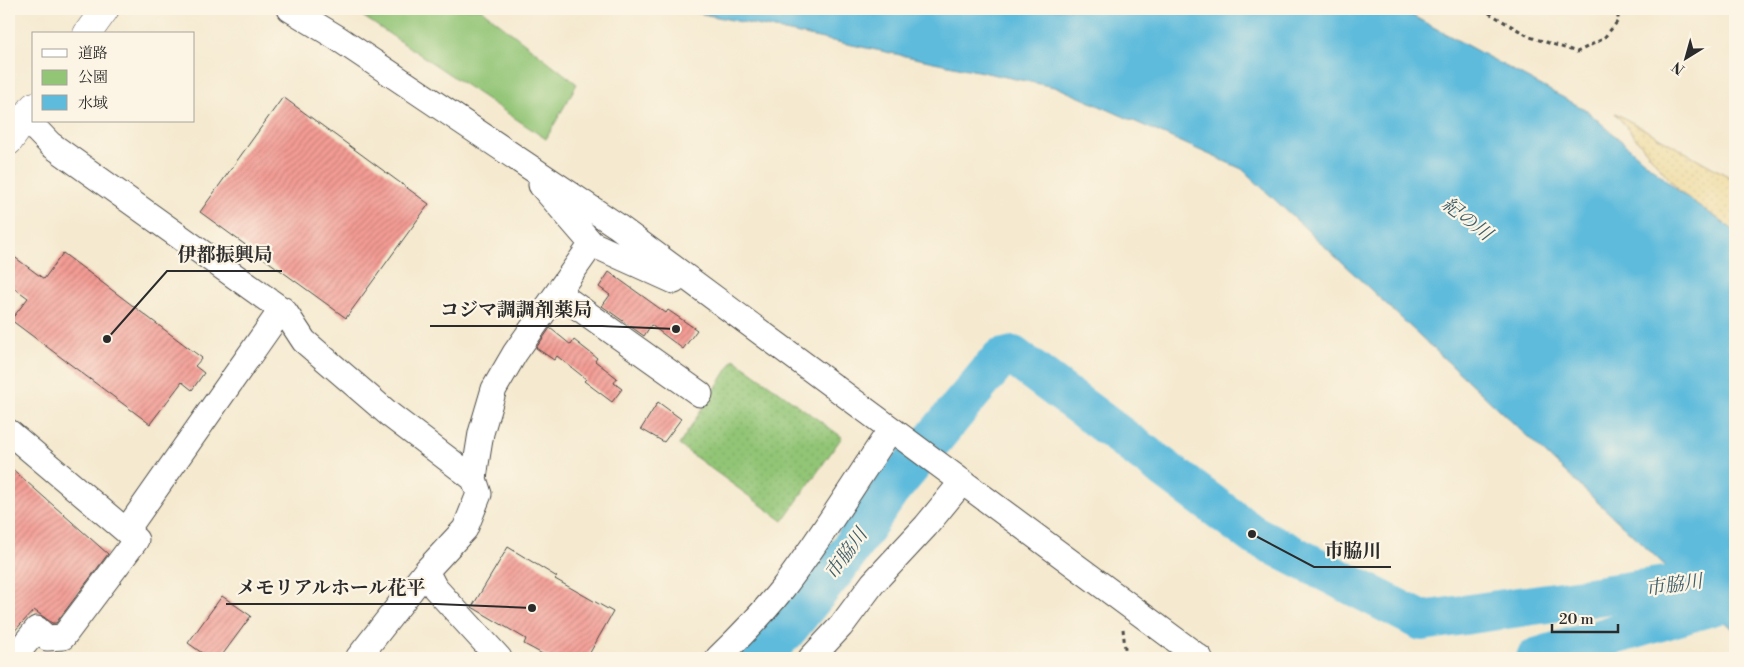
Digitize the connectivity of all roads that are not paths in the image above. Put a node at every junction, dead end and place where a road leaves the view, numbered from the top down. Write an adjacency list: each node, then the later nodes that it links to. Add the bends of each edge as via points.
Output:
1 (105, 9): 3 (highway)
2 (290, 9): 7 (street)
3 (88, 32)
4 (29, 112): 6 (highway)
5 (36, 122): 11 (street, via 50,144)
6 (9, 141)
7 (520, 160): 8 (street); 10 (street, via 616,225)
8 (592, 244): 9 (street); 10 (street)
9 (558, 293): 12 (street, via 639,363); 15 (street, via 514,353 494,389 481,433)
10 (717, 300): 13 (street)
11 (282, 309): 15 (street, via 304,341 390,415); 17 (street)
12 (700, 394)
13 (891, 429): 16 (street); 22 (street, via 782,588)
14 (9, 432): 17 (street)
15 (474, 479): 18 (street, via 479,494 465,529)
16 (962, 482): 23 (street); 24 (street)
17 (126, 531): 19 (street, via 136,540 63,636 47,638 37,629)
18 (426, 572): 20 (street); 21 (street, via 435,588)
19 (16, 650)
20 (358, 658)
21 (499, 658)
22 (718, 658)
23 (812, 658)
24 (1200, 658)

